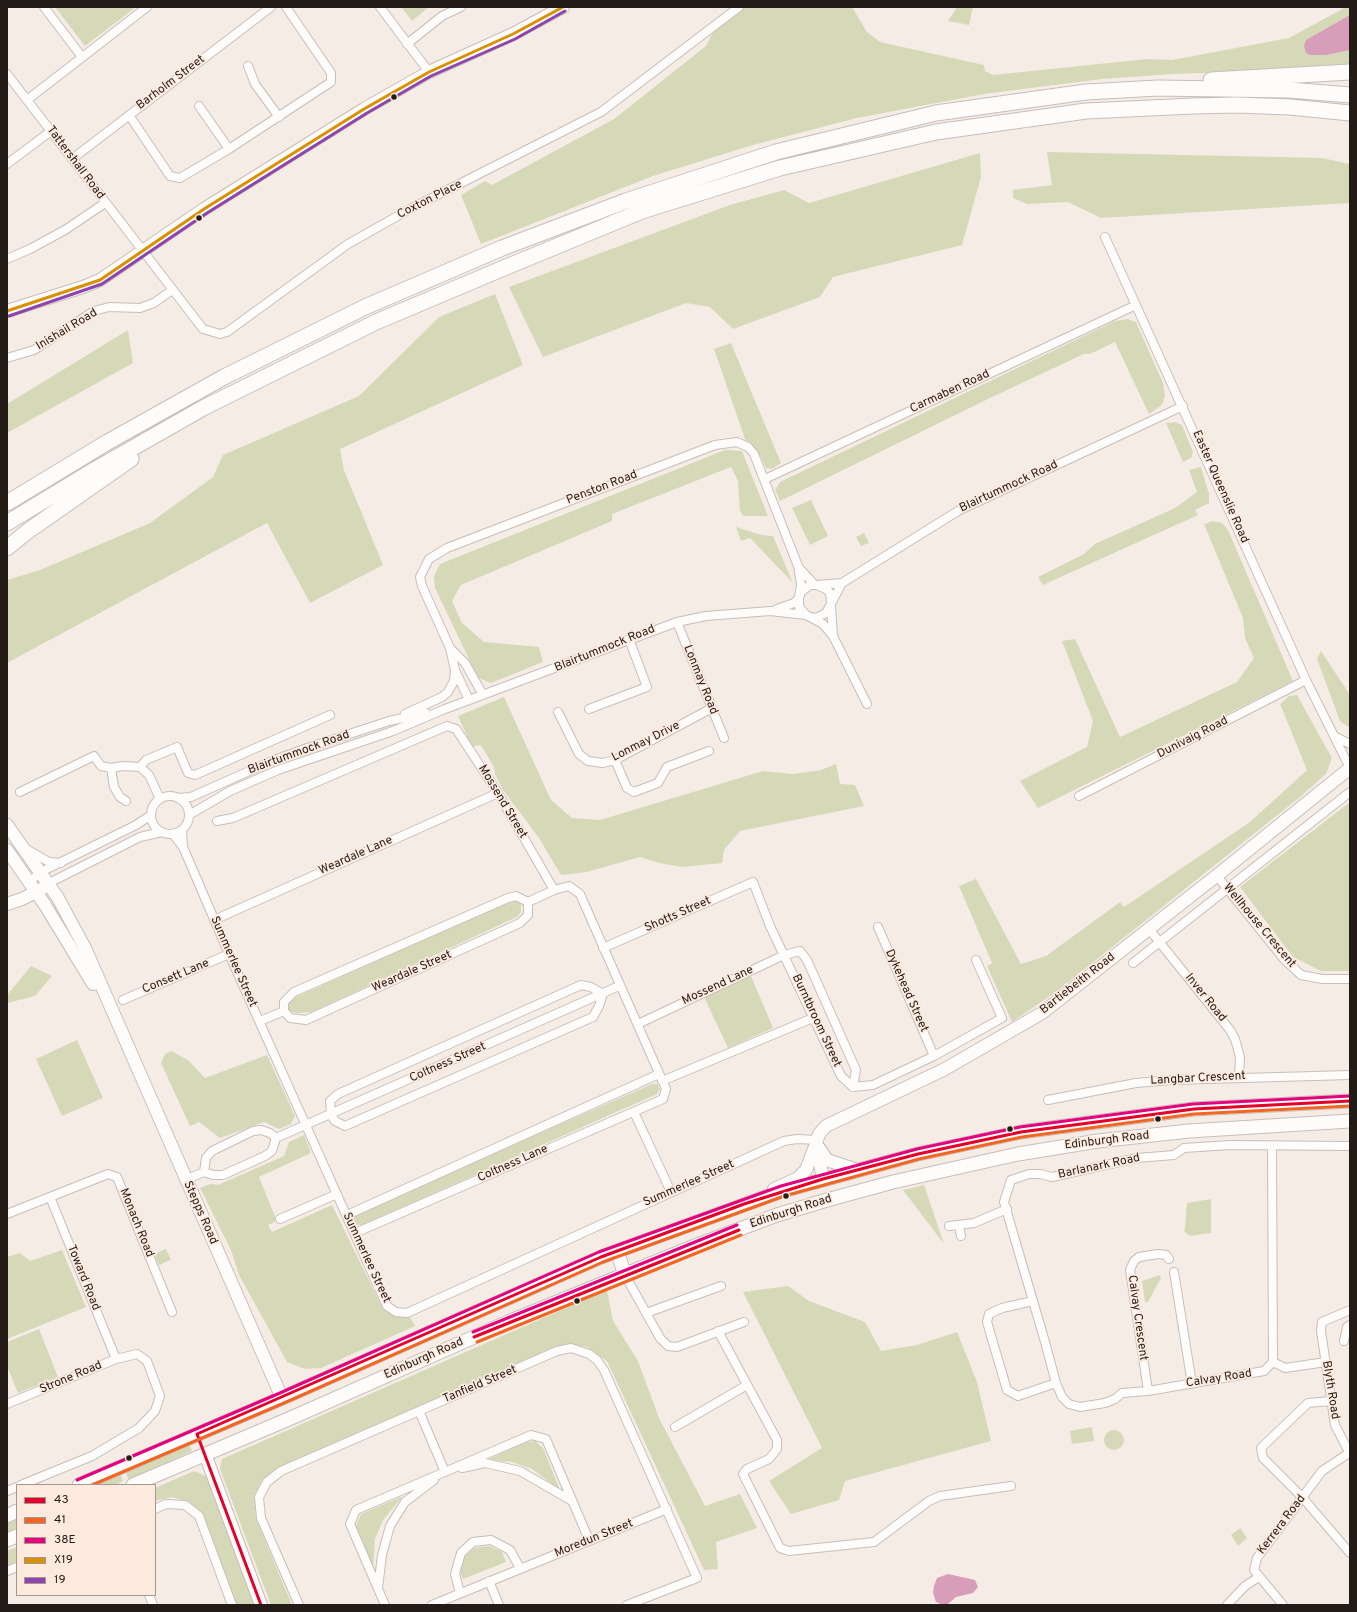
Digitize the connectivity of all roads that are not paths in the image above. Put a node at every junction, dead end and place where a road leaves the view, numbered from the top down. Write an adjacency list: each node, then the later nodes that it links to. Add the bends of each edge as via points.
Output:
1 (44, 7): 10 (street)
2 (146, 7): 10 (street)
3 (271, 7): 21 (street, Barholm Street)
4 (286, 7): 22 (street, via 331,73 331,82)
5 (462, 7): 9 (street, via 442,16)
6 (563, 7): 12 (main road, via 513,34)
7 (739, 7): 32 (street, Coxton Place, via 601,112 410,209 348,244 227,332 220,334 203,329)
8 (383, 8): 9 (street)
9 (407, 44): 12 (street)
10 (82, 57): 17 (street)
11 (248, 66): 22 (street, via 255,84)
12 (428, 72): 30 (main road, via 364,109)
13 (1350, 72): 15 (highway, via 1196,81)
14 (7, 74): 17 (street, Tattershall Road)
15 (1158, 88): 16 (highway, via 1290,90); 39 (highway, via 1086,92 936,113 776,152 626,201 502,248 365,307 224,377 106,442)
16 (1350, 95)
17 (27, 100): 24 (street, Tattershall Road)
18 (1238, 105): 20 (highway); 23 (highway); 37 (highway, via 1086,111 936,132 780,168 642,211 499,270 376,322)
19 (199, 106): 25 (street)
20 (1350, 113)
21 (129, 115): 25 (street, via 170,176 176,178); 26 (street, Barholm Street)
22 (279, 117): 25 (street)
23 (1350, 122)
24 (51, 131): 26 (street, Tattershall Road); 27 (street)
25 (229, 148)
26 (72, 159): 28 (street, Tattershall Road)
27 (7, 164)
28 (105, 203): 30 (street, Tattershall Road); 31 (street, via 65,230)
29 (1105, 237): 33 (street, Easter Queenslie Road)
30 (143, 252): 32 (street, Coxton Place); 34 (main road, via 89,285)
31 (7, 259)
32 (172, 290): 35 (street, Inishail Road, via 154,303 140,308 109,307 94,311 34,350)
33 (1136, 305): 36 (street, Easter Queenslie Road); 38 (street, Carmaben Road)
34 (7, 311)
35 (7, 358)
36 (1183, 406): 43 (street, Blairtummock Road, via 958,511); 54 (street, Easter Queenslie Road)
37 (203, 408): 40 (highway); 41 (highway)
38 (765, 479): 42 (street, Penston Road); 52 (street, Penston Road, via 754,454 748,447 737,442 721,443 435,554 420,577)
39 (7, 503)
40 (7, 523)
41 (7, 548)
42 (798, 566): 44 (street); 45 (street, via 801,584)
43 (842, 583): 44 (street, Blairtummock Road); 46 (street)
44 (816, 585): 45 (street, via 805,588); 46 (street, via 830,593)
45 (799, 597): 47 (street, Blairtummock Road, via 789,606); 48 (street, via 800,607)
46 (831, 604): 48 (street, via 822,616); 50 (street)
47 (770, 611): 48 (street, Blairtummock Road); 49 (street, Blairtummock Road, via 706,616)
48 (809, 616): 50 (street, via 823,624)
49 (678, 622): 51 (street, Blairtummock Road); 58 (street, Lonmay Road)
50 (833, 636): 57 (street)
51 (629, 640): 55 (street, Blairtummock Road); 60 (street, via 647,687)
52 (450, 648): 53 (street, Penston Road); 55 (street, Penston Road, via 465,663)
53 (455, 670): 56 (street, Penston Road); 63 (street, via 452,686 442,697)
54 (1306, 680): 64 (street, Easter Queenslie Road); 75 (street, Dunivaig Road)
55 (483, 695): 56 (street, Blairtummock Road)
56 (469, 700): 59 (street, Blairtummock Road)
57 (867, 704)
58 (712, 708): 65 (street, Lonmay Road); 68 (street, Lonmay Drive)
59 (445, 709): 63 (street, Blairtummock Road); 79 (street, Blairtummock Road, via 393,731 278,770 230,791)
60 (589, 710)
61 (558, 712): 68 (street, Lonmay Drive, via 575,750 582,757 595,763)
62 (330, 715): 69 (street, via 195,776 188,773 177,747 146,760)
63 (389, 721): 76 (street, Blairtummock Road, via 274,760 191,798)
64 (1334, 736): 66 (street); 71 (street, Easter Queenslie Road)
65 (724, 738)
66 (1350, 744)
67 (709, 751): 68 (street, via 667,767 658,783 634,792 627,788)
68 (615, 760)
69 (140, 767): 70 (street); 77 (street, via 149,775)
70 (111, 768): 72 (street, via 101,766 94,756); 78 (street, via 114,787)
71 (1350, 768): 91 (main road, Bartiebeith Road)
72 (20, 792)
73 (1350, 792): 95 (street, Bartiebeith Road)
74 (498, 793): 81 (street, Mossend Street, via 456,729 447,726 233,818); 96 (street, Mossend Street); 100 (street, Weardale Lane)
75 (1079, 796)
76 (178, 798): 77 (street, via 169,796); 79 (street)
77 (160, 799): 80 (street, via 153,806)
78 (126, 801)
79 (189, 814): 83 (street)
80 (151, 815): 84 (street, via 152,822); 89 (street)
81 (217, 821)
82 (7, 825): 86 (main road, Stepps Road)
83 (182, 830): 85 (street); 87 (street)
84 (162, 832): 85 (street); 94 (street, via 140,837)
85 (173, 834): 87 (street)
86 (20, 842): 89 (street, via 40,858); 90 (main road, Stepps Road)
87 (183, 847): 100 (street, Summerlee Street)
88 (7, 850): 92 (main road, Stepps Road)
89 (61, 863): 90 (street)
90 (41, 872): 92 (street); 94 (main road, Stepps Road)
91 (1216, 876): 95 (street, Wellhouse Crescent); 102 (main road, Bartiebeith Road)
92 (29, 882): 97 (main road, Stepps Road); 99 (main road)
93 (752, 882): 104 (street, Shotts Street); 107 (street, Burntbroom Street)
94 (49, 883): 97 (main road); 118 (main road, Stepps Road, via 85,948)
95 (1226, 888): 103 (street, Bartiebeith Road); 110 (street, Wellhouse Crescent, via 1284,959 1301,975 1322,979)
96 (554, 890): 98 (street); 104 (street, via 569,886 580,894)
97 (37, 893): 99 (main road); 118 (main road, Stepps Road, via 73,948)
98 (528, 902): 114 (street, via 516,896 508,898 294,992 284,1002); 114 (street, Weardale Street, via 528,915 520,923 306,1020 290,1018)
99 (7, 904)
100 (214, 920): 106 (street, Summerlee Street)
101 (878, 927): 119 (street, Dykehead Street)
102 (1149, 929): 103 (street, Inver Road); 131 (main road, Bartiebeith Road, via 1042,1013 945,1069 828,1124 822,1129)
103 (1159, 941): 109 (street, Bartiebeith Road); 122 (street, Inver Road, via 1230,1030 1240,1056)
104 (603, 948): 111 (street)
105 (800, 950): 107 (street, Mossend Lane); 123 (street, Burntbroom Street, via 807,960 856,1070)
106 (229, 954): 113 (street, Consett Lane); 116 (street, Summerlee Street)
107 (784, 955): 115 (street, Burntbroom Street); 117 (street, Mossend Lane)
108 (976, 960): 119 (street, via 1002,1018)
109 (1133, 963)
110 (1350, 979)
111 (619, 986): 112 (street, Coltness Street); 117 (street)
112 (603, 994): 127 (street, Coltness Street); 127 (street, via 593,1017 345,1126); 127 (street, via 581,985 338,1094 330,1101)
113 (123, 1000)
114 (284, 1011): 116 (street)
115 (813, 1018): 121 (street, Coltness Lane); 123 (street, Burntbroom Street, via 841,1076)
116 (260, 1021): 129 (street, Summerlee Street)
117 (638, 1024): 121 (street)
118 (119, 1028): 137 (main road, Stepps Road)
119 (934, 1056): 123 (street, via 874,1086)
120 (1350, 1075): 122 (street, Langbar Crescent)
121 (661, 1077): 126 (street, Coltness Lane, via 666,1089 663,1099); 145 (street, Coltness Lane)
122 (1239, 1077): 124 (street, Langbar Crescent, via 1136,1084)
123 (853, 1087)
124 (1048, 1100)
125 (1350, 1101): 134 (main road, Edinburgh Road, via 1194,1109 1091,1122 1021,1132)
126 (634, 1112): 138 (street); 149 (street, Coltness Lane)
127 (331, 1115): 129 (street, Coltness Street)
128 (1350, 1121): 141 (main road, Edinburgh Road, via 1190,1131 1098,1141 1018,1154 893,1182)
129 (307, 1125): 130 (street, Coltness Street); 139 (street, Summerlee Street)
130 (276, 1138): 135 (street, via 272,1151 265,1156 224,1175); 135 (street, via 261,1130 212,1151 206,1158)
131 (817, 1141): 134 (main road, via 827,1160); 136 (main road); 138 (street, Summerlee Street, via 784,1141); 142 (main road, Bartiebeith Road, via 806,1170 798,1178 754,1195)
132 (1272, 1146): 133 (street, Barlanark Road); 143 (street, Barlanark Road, via 1184,1148 1174,1154 1137,1158 1052,1177 1029,1174 1011,1180 1004,1202); 165 (street)
133 (1350, 1146)
134 (857, 1170): 136 (main road, Edinburgh Road)
135 (204, 1172): 137 (street)
136 (823, 1179): 141 (main road); 142 (main road, Edinburgh Road)
137 (185, 1180): 171 (main road, Stepps Road)
138 (671, 1192): 149 (street, Summerlee Street, via 407,1313 396,1312 387,1306)
139 (337, 1194): 145 (street, Summerlee Street); 146 (street)
140 (50, 1197): 144 (street, Monach Road); 158 (street, Monach Road, via 108,1174 117,1177); 164 (street, Toward Road)
141 (827, 1200): 154 (main road, Edinburgh Road, via 777,1215)
142 (744, 1204): 151 (main road, Edinburgh Road)
143 (1007, 1209): 147 (street, via 974,1222); 156 (street, Barlanark Road)
144 (7, 1214)
145 (346, 1216): 149 (street, Summerlee Street)
146 (280, 1219)
147 (958, 1225): 148 (street); 150 (street)
148 (949, 1226)
149 (355, 1233)
150 (961, 1236)
151 (617, 1251): 154 (main road); 171 (main road, Edinburgh Road, via 498,1301)
152 (1169, 1259): 170 (street, Calvay Crescent, via 1166,1255 1158,1254 1139,1257 1130,1270)
153 (1174, 1272): 168 (street)
154 (625, 1275): 159 (street); 175 (main road, Edinburgh Road, via 508,1322)
155 (721, 1286): 159 (street)
156 (1033, 1301): 167 (street, Barlanark Road); 167 (street, via 1002,1308 989,1314 986,1322 1008,1390 1018,1396)
157 (1350, 1310): 166 (street, Blyth Road, via 1322,1322)
158 (172, 1312)
159 (646, 1313): 162 (street, via 660,1338 668,1346 677,1347)
160 (744, 1322): 162 (street)
161 (1350, 1325): 163 (street, via 1347,1327)
162 (718, 1331): 169 (street)
163 (1344, 1341)
164 (116, 1359): 173 (street, Strone Road); 181 (street, Strone Road, via 137,1354 147,1361 160,1396 155,1411 139,1428 92,1456)
165 (1273, 1362): 166 (street, via 1285,1368); 168 (street, Calvay Road, via 1264,1372)
166 (1326, 1362): 172 (street, Blyth Road)
167 (1056, 1383): 170 (street, Calvay Road, via 1062,1397 1069,1404 1080,1407 1105,1403 1122,1393)
168 (1192, 1384): 170 (street, Calvay Road)
169 (747, 1385): 176 (street); 185 (street, via 777,1440 777,1449 769,1458 747,1469 743,1474 780,1548 789,1551 874,1542 929,1501 940,1496)
170 (1148, 1391)
171 (282, 1398): 175 (main road); 177 (main road, Edinburgh Road)
172 (1331, 1401): 178 (street, Blyth Road, via 1335,1425); 187 (street, via 1308,1403 1261,1448 1263,1458)
173 (7, 1404)
174 (420, 1411): 180 (street); 190 (street, Tanfield Street, via 557,1351 571,1348 582,1351 597,1360 604,1370); 202 (street, Tanfield Street, via 281,1471 267,1482 259,1496 261,1518)
175 (291, 1418): 179 (main road, Edinburgh Road)
176 (675, 1427)
177 (197, 1434): 179 (main road); 182 (main road, Edinburgh Road)
178 (1349, 1453): 187 (street, Kerrera Road, via 1322,1472)
179 (205, 1454): 183 (main road, Edinburgh Road); 201 (main road)
180 (444, 1472): 188 (street, via 485,1464 520,1471); 188 (street, via 531,1434 546,1438); 198 (street, via 405,1502 390,1526 382,1555); 198 (street, via 356,1510 350,1524)
181 (23, 1484)
182 (81, 1484)
183 (135, 1484)
184 (16, 1486): 186 (street)
185 (1011, 1486)
186 (7, 1491)
187 (1302, 1497): 194 (street); 196 (street, Kerrera Road, via 1257,1558 1254,1570)
188 (572, 1501): 193 (street)
189 (156, 1509): 200 (street, via 166,1504 185,1505 199,1516)
190 (667, 1509): 193 (street, Moredun Street); 206 (street, Tanfield Street, via 697,1578)
191 (16, 1512): 192 (main road)
192 (7, 1516)
193 (589, 1540): 195 (street, Moredun Street)
194 (1350, 1553)
195 (520, 1568): 197 (street, Moredun Street); 199 (street, via 510,1550 491,1540 473,1542 461,1552 455,1574)
196 (1258, 1577): 207 (street); 208 (street)
197 (489, 1581): 199 (street, Moredun Street); 205 (street)
198 (378, 1590): 203 (street)
199 (460, 1593): 204 (street, Moredun Street)
200 (232, 1605)
201 (261, 1605)
202 (299, 1605)
203 (385, 1605)
204 (432, 1605)
205 (499, 1605)
206 (627, 1605)
207 (1227, 1605)
208 (1283, 1605)

